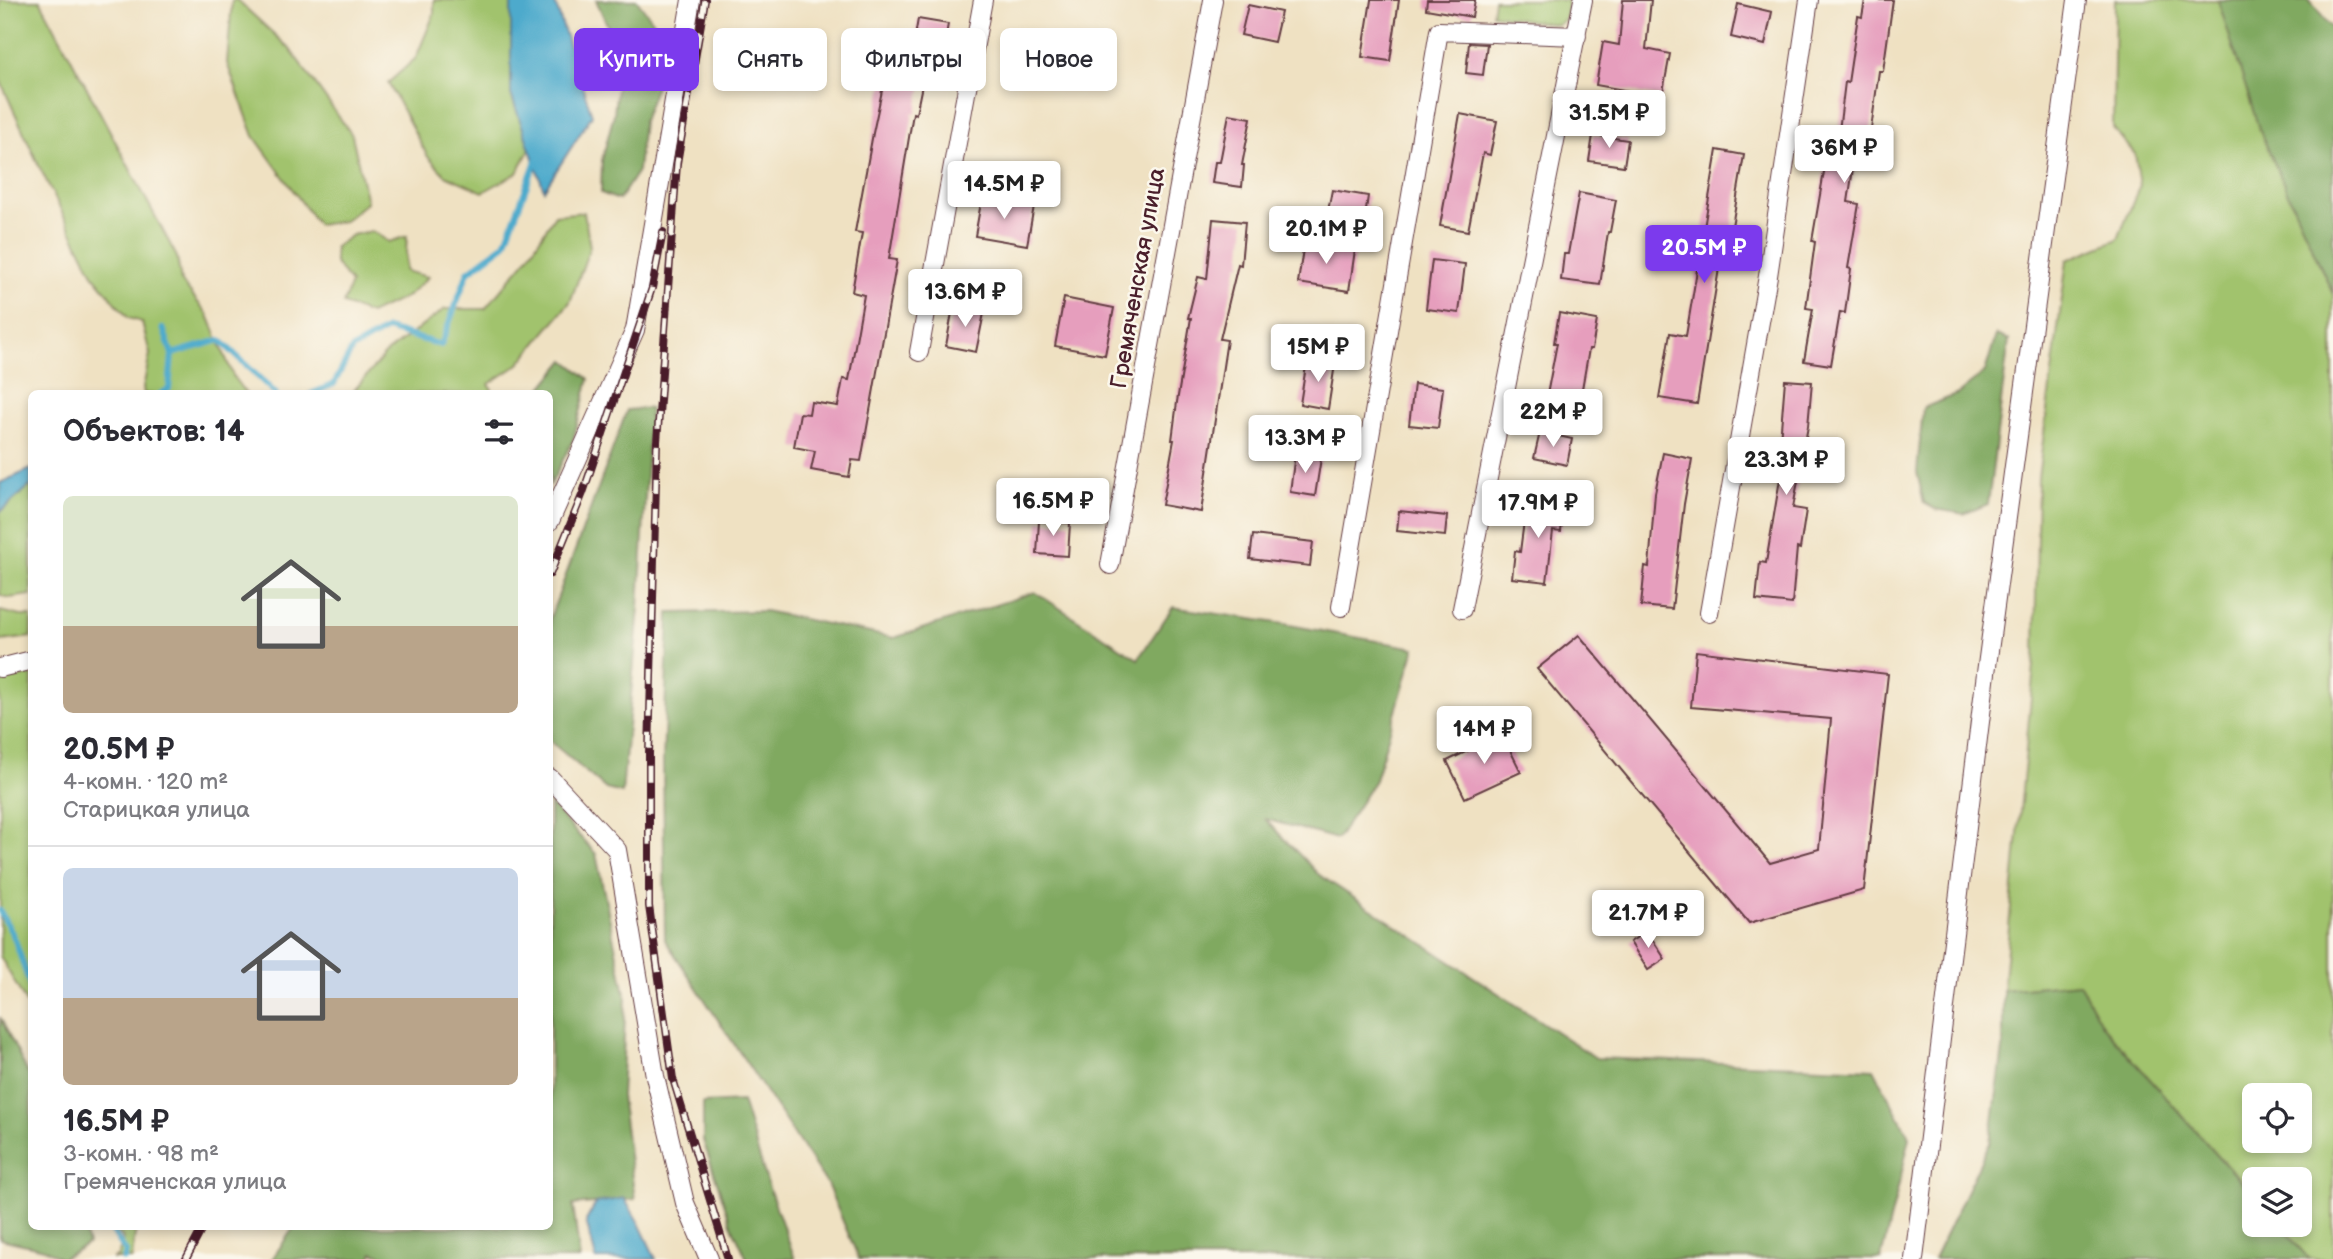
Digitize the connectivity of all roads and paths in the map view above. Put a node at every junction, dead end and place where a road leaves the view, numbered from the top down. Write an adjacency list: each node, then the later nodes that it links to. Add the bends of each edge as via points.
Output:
1 (691, 0): 9 (street, via 635,330)
2 (983, 0): 8 (street)
3 (1213, 0): 10 (street, Гремяченская улица)
4 (1583, 0): 7 (street)
5 (1809, 0): 13 (street, via 1768,276)
6 (2077, 0): 18 (street, via 1986,673)
7 (1577, 36): 11 (street, via 1439,31); 12 (street)
8 (919, 352)
9 (553, 514)
10 (1110, 565)
11 (1341, 607)
12 (1462, 609)
13 (1709, 613)
14 (28, 661): 15 (street)
15 (0, 668)
16 (553, 781): 17 (street, via 617,850 655,1076 685,1203)
17 (709, 1259)
18 (1914, 1259)

